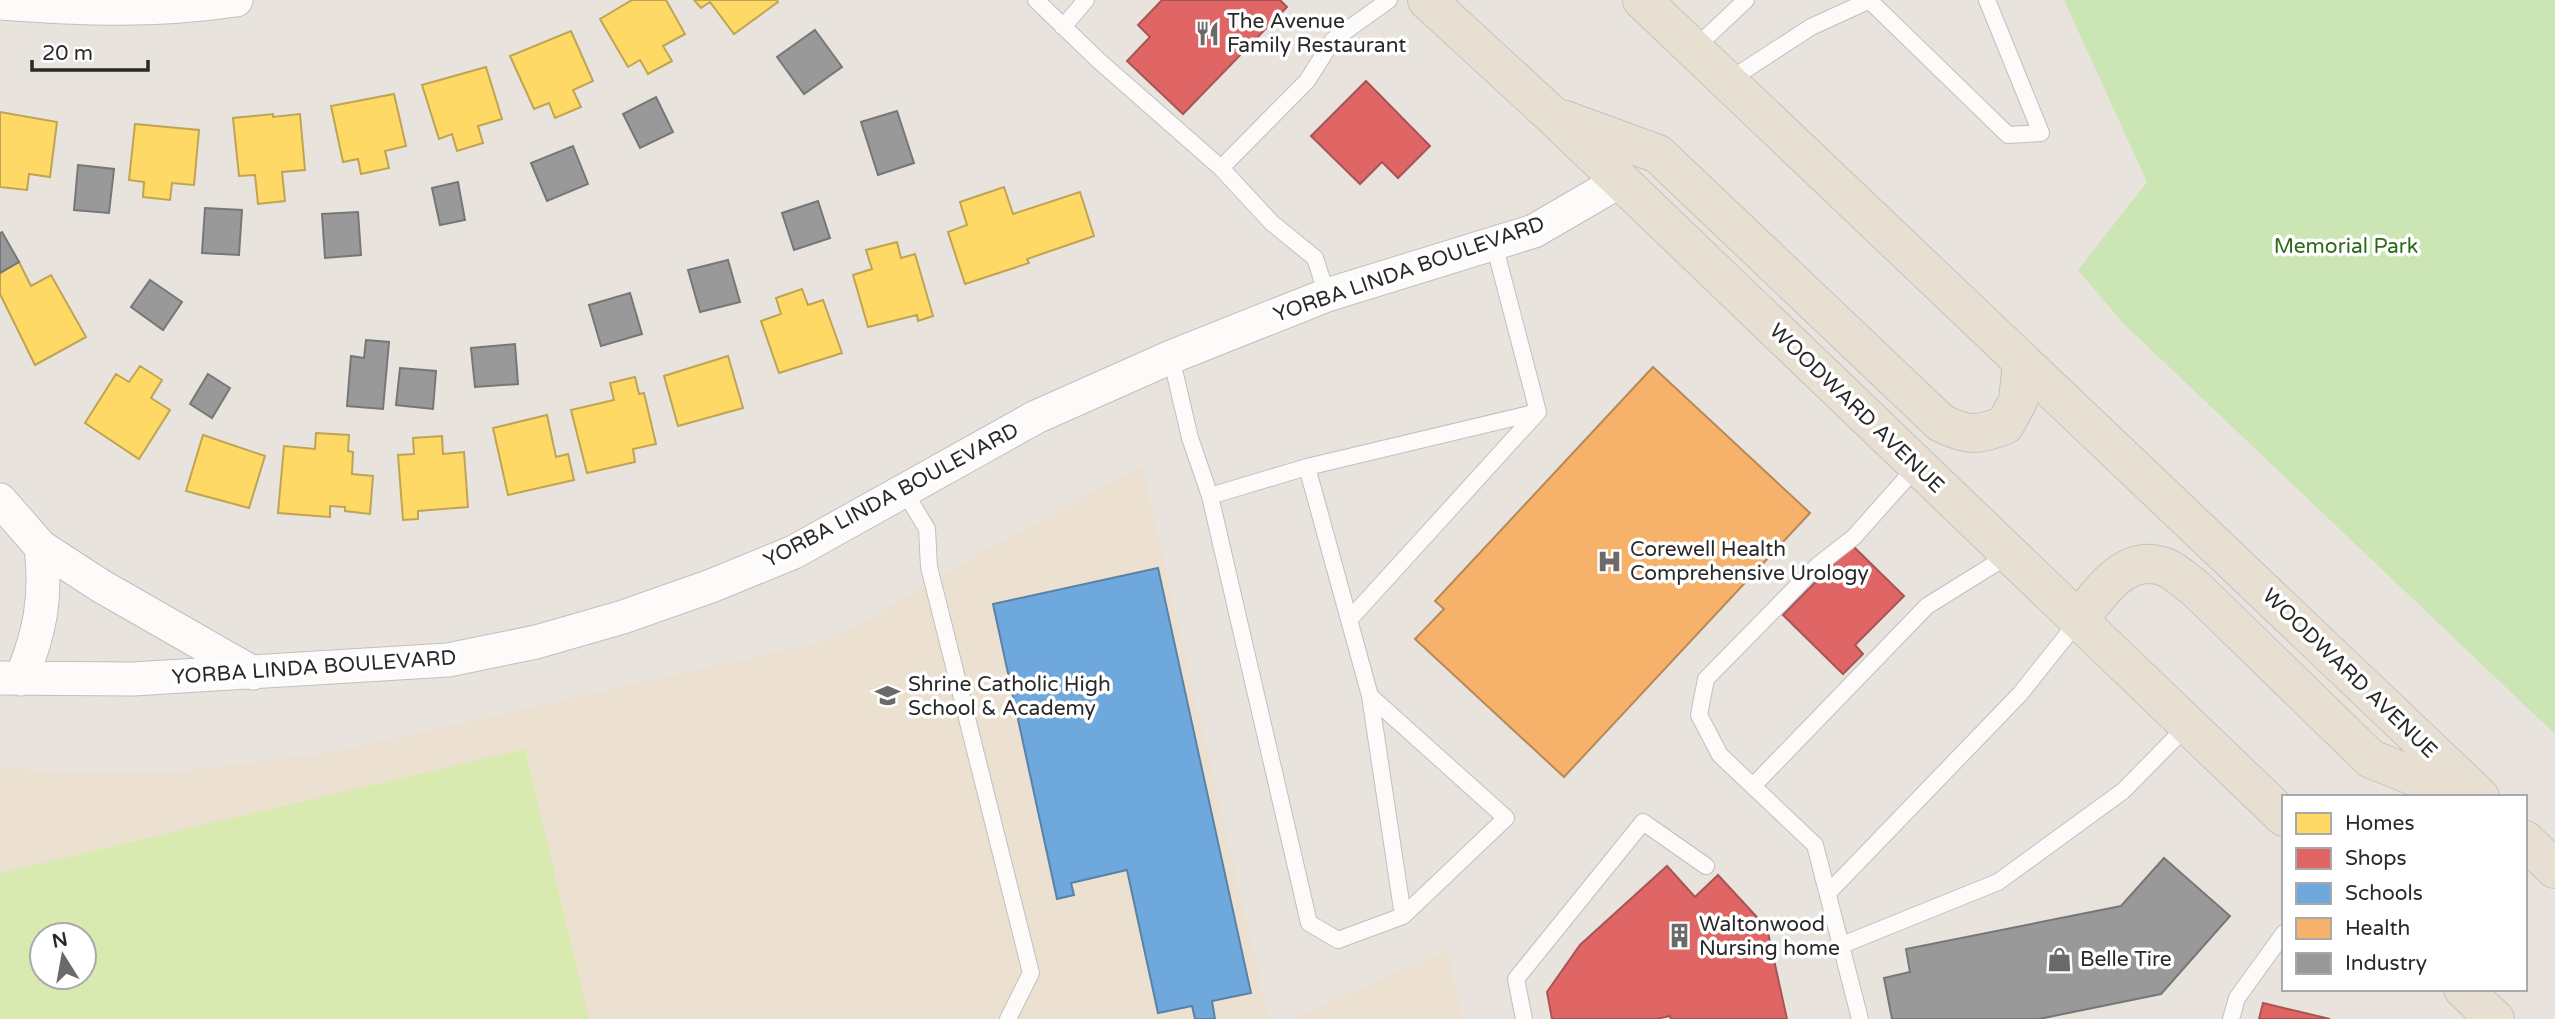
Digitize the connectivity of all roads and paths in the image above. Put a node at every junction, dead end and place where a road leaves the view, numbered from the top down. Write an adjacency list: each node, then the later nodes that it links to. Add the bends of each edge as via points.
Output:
1 (236, 0): 10 (street, via 186,7 92,10)
2 (1036, 0): 11 (lane)
3 (1086, 0): 11 (lane)
4 (1389, 0): 15 (lane, via 1333,40 1307,81)
5 (1427, 0): 14 (main road, WOODWARD AVENUE)
6 (1642, 0): 12 (main road, WOODWARD AVENUE)
7 (1746, 0): 12 (lane)
8 (1870, 0): 9 (lane, via 2008,135 2041,133); 13 (lane, via 1811,27)
9 (1987, 0)
10 (0, 3)
11 (1063, 27): 15 (lane)
12 (1694, 49): 13 (main road, WOODWARD AVENUE)
13 (1728, 81): 20 (main road, WOODWARD AVENUE)
14 (1553, 116): 16 (main road, WOODWARD AVENUE); 20 (main road, via 1658,154 1941,423 1963,433 1984,433 2005,425 2018,401)
15 (1221, 168): 18 (lane, via 1272,223 1315,258)
16 (1620, 180): 17 (street, YORBA LINDA BOULEVARD, via 1534,231); 22 (main road, WOODWARD AVENUE)
17 (1494, 244): 18 (street, YORBA LINDA BOULEVARD); 21 (lane)
18 (1327, 295): 19 (street, YORBA LINDA BOULEVARD)
19 (1171, 357): 24 (street, YORBA LINDA BOULEVARD, via 1036,417); 25 (lane, via 1190,438)
20 (2022, 361): 37 (main road, WOODWARD AVENUE)
21 (1538, 412): 23 (lane); 29 (lane)
22 (1917, 466): 28 (main road, WOODWARD AVENUE); 35 (lane, via 1854,537 1818,565 1706,679 1699,715 1720,755)
23 (1307, 467): 25 (lane); 29 (lane)
24 (903, 489): 31 (street, YORBA LINDA BOULEVARD, via 794,552 660,604 536,642 448,660); 47 (lane, via 927,529 929,567 1031,973)
25 (1210, 496): 43 (lane, via 1309,923 1338,940)
26 (0, 500): 27 (street)
27 (41, 547): 31 (street); 32 (street, via 45,592 34,646)
28 (2011, 555): 30 (main road, WOODWARD AVENUE); 35 (lane, via 1927,606)
29 (1349, 620): 33 (lane)
30 (2079, 620): 34 (main road, WOODWARD AVENUE); 36 (main road, via 2121,571 2141,565 2162,566 2194,587 2371,758); 42 (lane, via 2020,694)
31 (253, 673): 32 (street, YORBA LINDA BOULEVARD)
32 (10, 679)
33 (1370, 695): 43 (lane); 43 (lane, via 1506,818)
34 (2188, 725): 38 (main road, WOODWARD AVENUE); 45 (lane, via 2123,791 1998,882)
35 (1753, 786): 42 (lane, via 1815,845)
36 (2461, 795)
37 (2478, 795)
38 (2282, 815)
39 (2527, 842): 41 (main road)
40 (1706, 866): 48 (lane, via 1643,822 1516,979)
41 (2555, 869)
42 (1828, 893): 45 (lane)
43 (1403, 916)
44 (2282, 936): 50 (lane, via 2237,998)
45 (1842, 946): 49 (lane)
46 (2465, 991): 51 (main road)
47 (1008, 1019)
48 (1524, 1019)
49 (1860, 1019)
50 (2231, 1019)
51 (2495, 1019)

